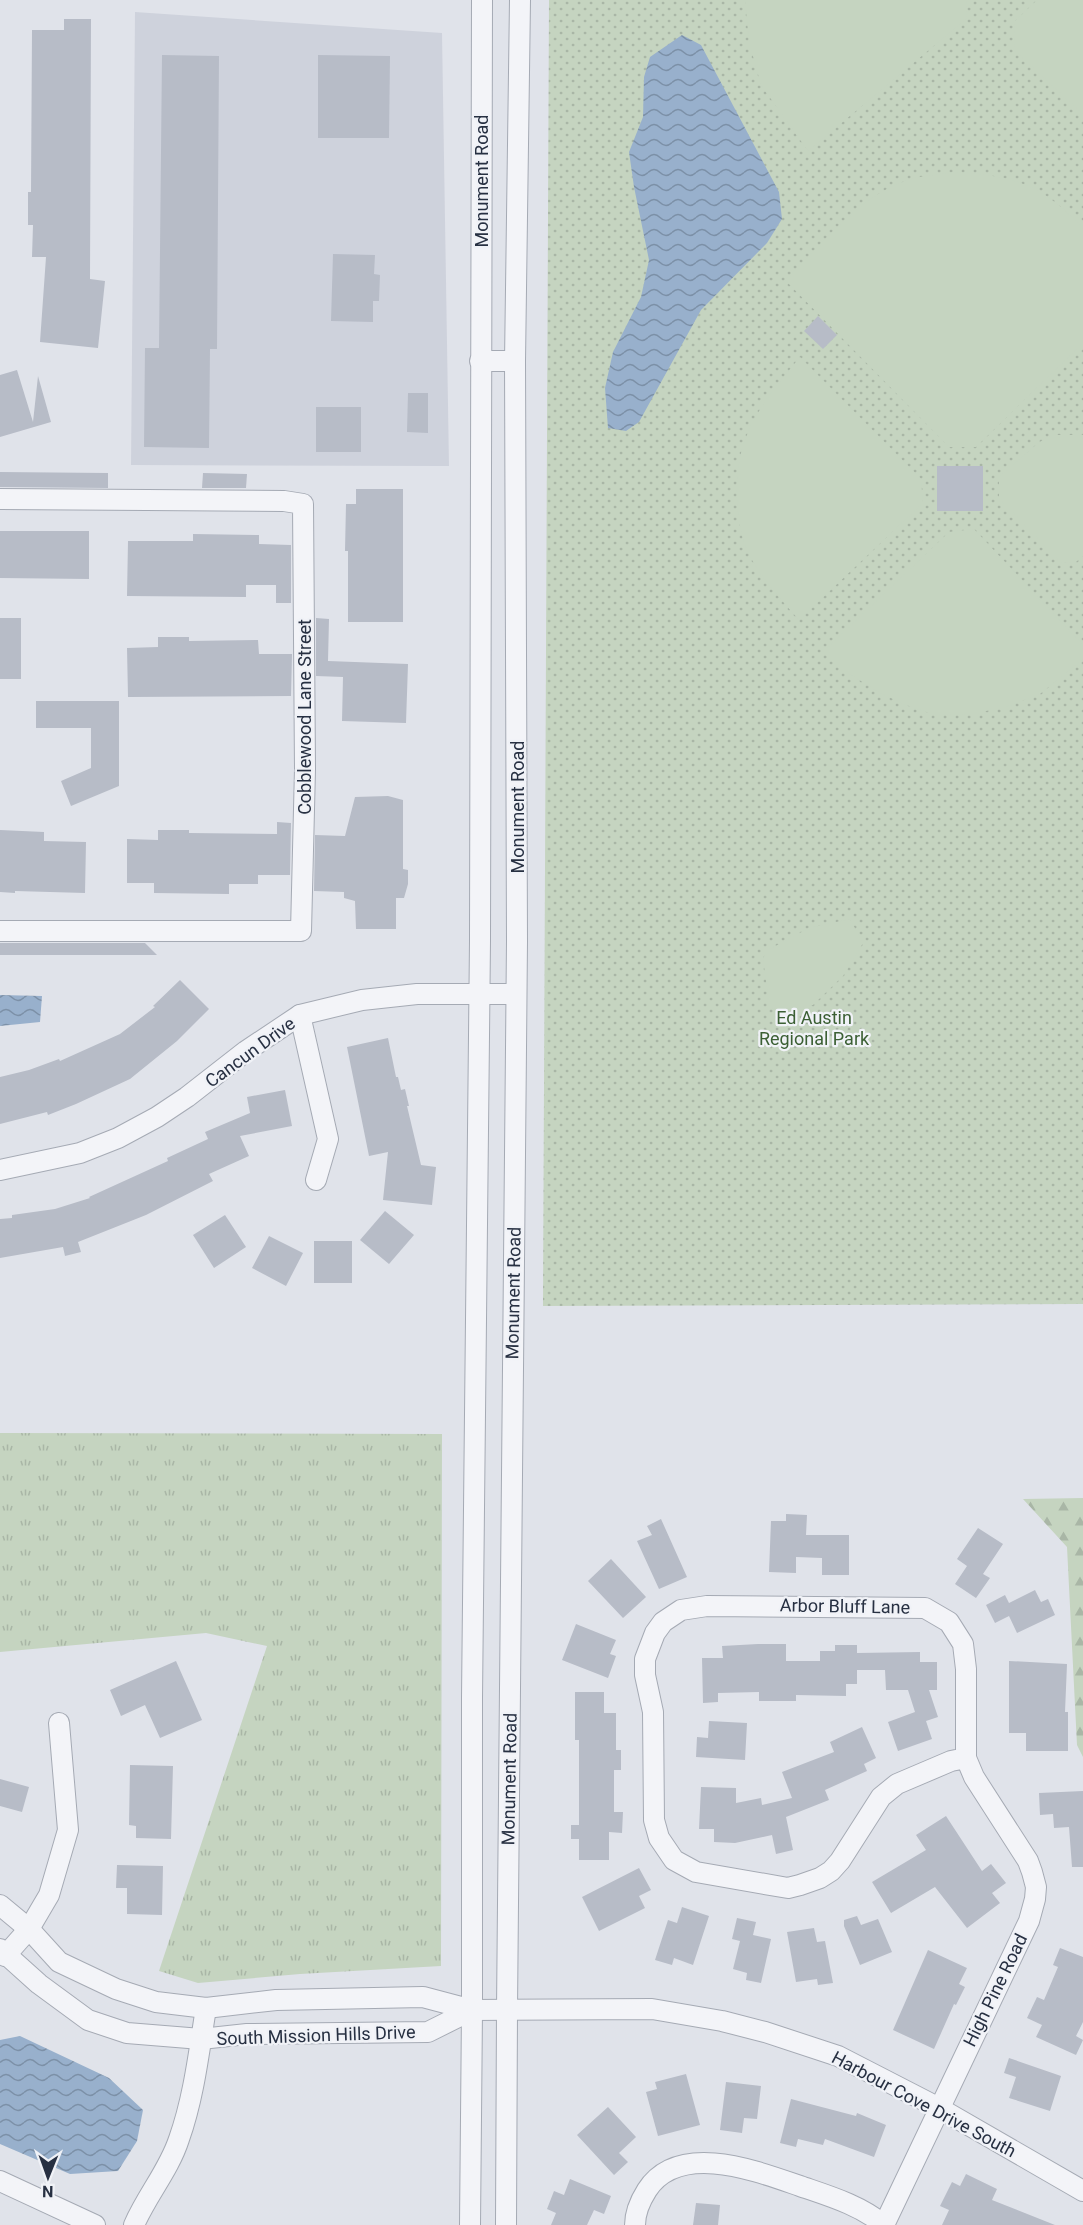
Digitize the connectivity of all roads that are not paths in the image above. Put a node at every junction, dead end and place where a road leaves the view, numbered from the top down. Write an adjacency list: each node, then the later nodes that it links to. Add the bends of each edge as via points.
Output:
1 (482, 0): 3 (street, Monument Road)
2 (520, 0): 4 (street, Monument Road)
3 (480, 361): 4 (street); 7 (street, Monument Road)
4 (515, 361): 8 (street, Monument Road)
5 (0, 499): 6 (street, Cobblewood Lane Street, via 303,504 305,769 301,930)
6 (0, 930)
7 (479, 993): 8 (street, Cancun Drive); 9 (street, Cancun Drive, via 362,1000); 18 (street, Monument Road)
8 (516, 994): 19 (street, Monument Road)
9 (300, 1016): 10 (street, Cancun Drive, via 246,1051 187,1097 118,1138 80,1153); 11 (street, via 328,1140)
10 (0, 1170)
11 (316, 1180)
12 (59, 1723): 15 (street, via 68,1830 49,1895)
13 (966, 1758): 13 (street, Arbor Bluff Lane, via 897,1784 881,1797 840,1861 820,1878 788,1888 696,1872 674,1860 659,1838 654,1820 653,1712 645,1659 663,1622 681,1610 706,1605 925,1608 948,1622 966,1654); 21 (street, High Pine Road, via 1028,1861 1036,1893 1029,1921)
14 (0, 1905): 15 (street, South Mission Hills Drive)
15 (28, 1929): 16 (street); 17 (street, South Mission Hills Drive, via 59,1962 116,1989 156,2002)
16 (3, 1952): 20 (street, South Mission Hills Drive, via 88,2020 128,2033)
17 (206, 2008): 18 (street, South Mission Hills Drive, via 276,2000 423,1997); 20 (street)
18 (472, 2010): 19 (street, Harbour Cove Drive South); 20 (street, South Mission Hills Drive, via 428,2032 247,2034); 26 (street, Monument Road)
19 (507, 2010): 21 (street, Harbour Cove Drive South, via 651,2009 722,2021 838,2056); 27 (street, Monument Road)
20 (201, 2039): 25 (street, via 179,2140)
21 (939, 2108): 23 (street, Harbour Cove Drive South); 29 (street, High Pine Road)
22 (0, 2181): 24 (street)
23 (1083, 2191)
24 (94, 2225)
25 (134, 2225)
26 (470, 2225)
27 (506, 2225)
28 (635, 2225): 29 (street, via 643,2195 653,2180 681,2165 708,2163 757,2171 871,2214)
29 (884, 2225)

